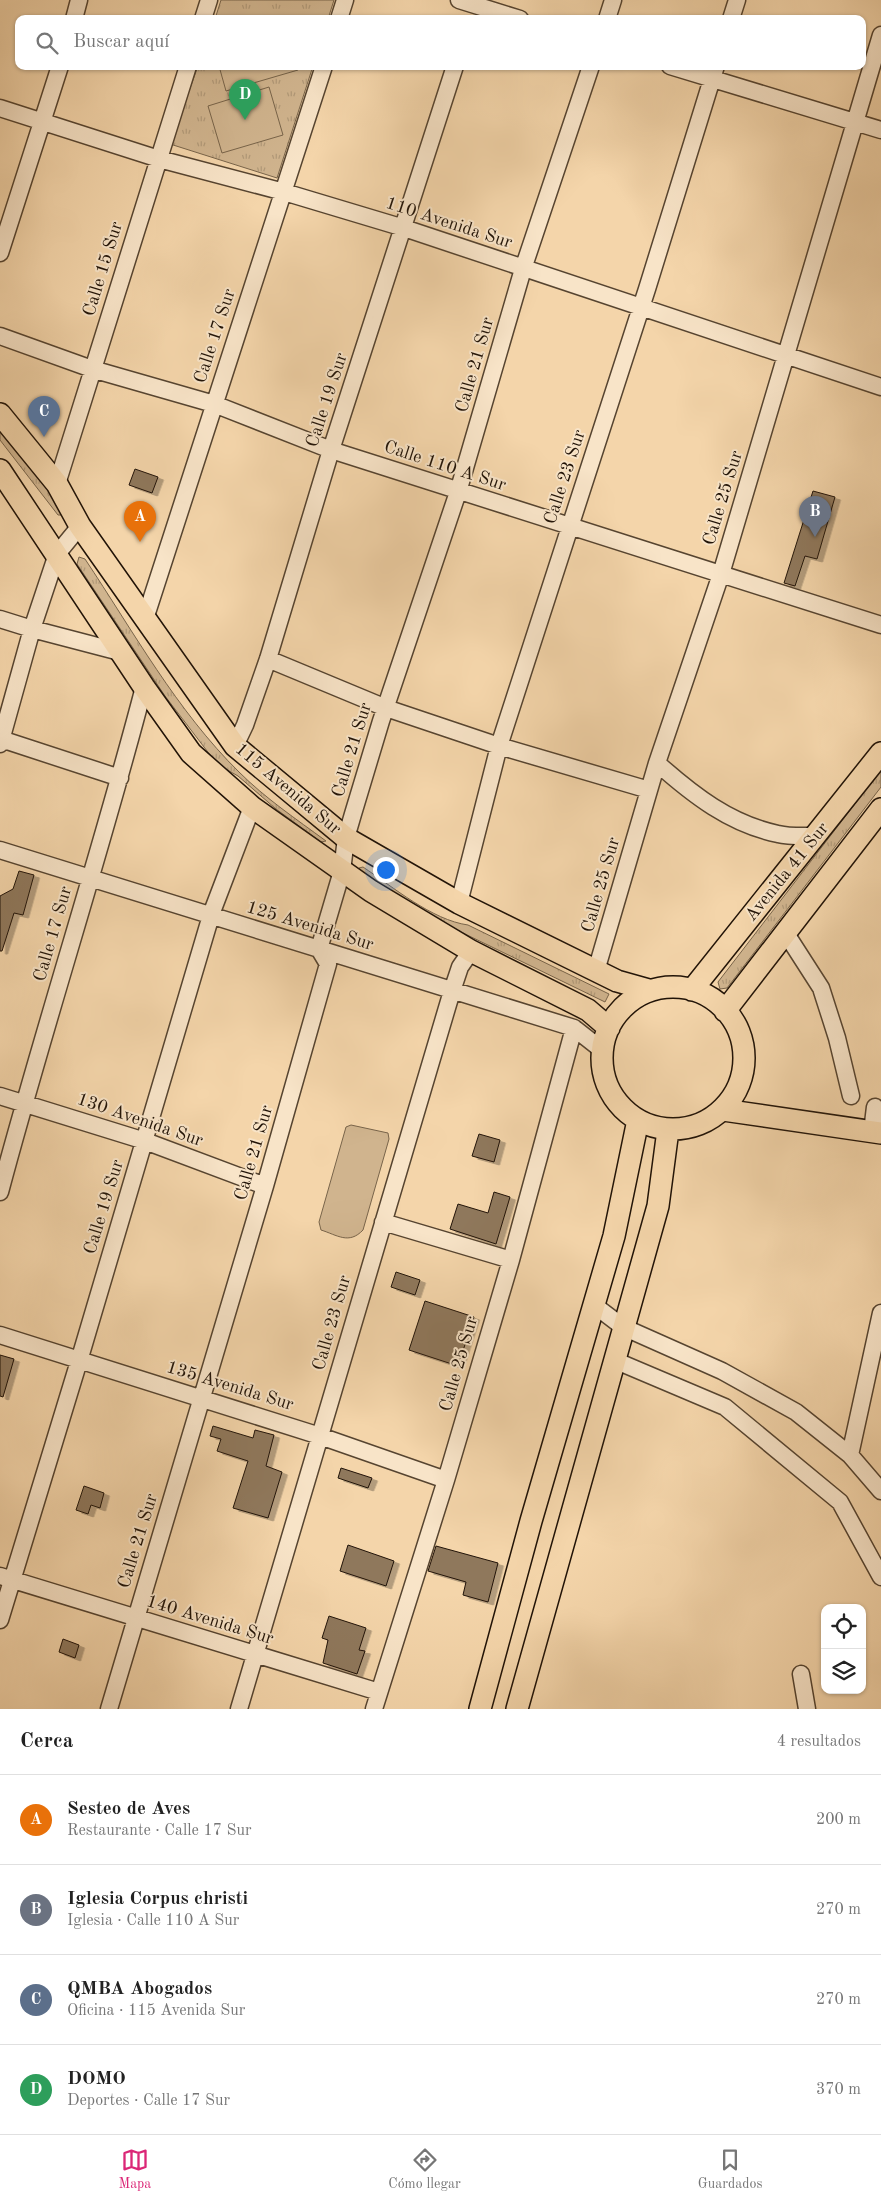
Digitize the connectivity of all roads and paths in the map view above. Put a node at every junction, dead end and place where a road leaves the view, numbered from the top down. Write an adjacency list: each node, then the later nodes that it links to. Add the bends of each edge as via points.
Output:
1 (79, 0): 7 (street)
2 (209, 0): 8 (street)
3 (345, 0): 9 (street)
4 (613, 0): 11 (street)
5 (736, 0): 12 (street)
6 (470, 6): 10 (street)
7 (75, 15)
8 (204, 15)
9 (340, 15)
10 (505, 15)
11 (608, 15)
12 (732, 15)
13 (881, 35): 23 (street, Calle 25 Sur)
14 (59, 70): 22 (street)
15 (187, 70): 25 (street, Calle 15 Sur)
16 (323, 70): 26 (street, Calle 17 Sur)
17 (455, 70): 27 (street, Calle 19 Sur)
18 (590, 70): 29 (street, Calle 21 Sur)
19 (695, 70): 20 (street)
20 (714, 73): 23 (street); 30 (street, Calle 23 Sur)
21 (0, 108): 22 (street, 110 Avenida Sur)
22 (43, 121): 25 (street, 110 Avenida Sur); 28 (street)
23 (854, 122): 24 (street); 32 (street, Calle 25 Sur)
24 (881, 130)
25 (159, 159): 26 (street, 110 Avenida Sur); 33 (street, Calle 15 Sur)
26 (284, 192): 27 (street, 110 Avenida Sur); 35 (street, Calle 17 Sur)
27 (404, 228): 29 (street, 110 Avenida Sur); 37 (street, Calle 19 Sur)
28 (0, 253)
29 (523, 269): 30 (street, 110 Avenida Sur); 40 (street, Calle 21 Sur)
30 (641, 308): 32 (street, 110 Avenida Sur); 42 (street, Calle 23 Sur)
31 (0, 336): 33 (street, Calle 110 A Sur)
32 (787, 357): 34 (street, 110 Avenida Sur); 44 (street, Calle 25 Sur)
33 (92, 369): 35 (street, Calle 110 A Sur); 39 (street, Calle 15 Sur)
34 (881, 388)
35 (214, 404): 37 (street, Calle 110 A Sur); 46 (street, Calle 17 Sur)
36 (0, 414): 39 (main road, 115 Avenida Sur)
37 (331, 450): 40 (street, Calle 110 A Sur); 50 (street, Calle 19 Sur)
38 (0, 470): 43 (main road, 115 Avenida Sur)
39 (57, 484): 41 (main road, 115 Avenida Sur)
40 (458, 492): 42 (street, Calle 110 A Sur); 52 (street, Calle 21 Sur)
41 (80, 526): 43 (street); 46 (main road, 115 Avenida Sur)
42 (571, 526): 44 (street, Calle 110 A Sur); 55 (street, Calle 23 Sur)
43 (57, 554): 48 (street); 49 (main road, 115 Avenida Sur)
44 (721, 574): 47 (street, Calle 110 A Sur); 57 (street, Calle 25 Sur)
45 (0, 619): 48 (street)
46 (145, 620): 54 (main road, 115 Avenida Sur)
47 (881, 625)
48 (32, 629): 49 (street); 53 (street)
49 (120, 652): 51 (main road, 115 Avenida Sur)
50 (268, 659): 52 (street); 54 (street, Calle 19 Sur)
51 (144, 687): 58 (street, Calle 17 Sur); 60 (main road, 115 Avenida Sur, via 191,753)
52 (386, 708): 55 (street); 63 (street, Calle 21 Sur)
53 (1, 742): 58 (street)
54 (235, 746): 63 (main road, 115 Avenida Sur)
55 (499, 746): 59 (street); 67 (street, Calle 23 Sur)
56 (881, 753): 62 (main road, Avenida 41 Sur)
57 (657, 763): 59 (street, Calle 25 Sur); 62 (street, via 692,794 738,822 779,834)
58 (120, 778): 66 (street, Calle 17 Sur)
59 (648, 790): 72 (street, Calle 25 Sur)
60 (252, 807): 65 (main road, 115 Avenida Sur); 68 (street, Calle 19 Sur)
61 (881, 809): 69 (main road, Avenida 41 Sur)
62 (816, 836): 74 (main road, Avenida 41 Sur)
63 (346, 838): 65 (street, Calle 21 Sur); 67 (main road, 115 Avenida Sur)
64 (0, 850): 66 (street, 125 Avenida Sur)
65 (342, 871): 70 (street, Calle 21 Sur); 71 (main road, 115 Avenida Sur)
66 (90, 878): 68 (street, 125 Avenida Sur); 82 (street, Calle 17 Sur)
67 (459, 903): 72 (main road, 115 Avenida Sur)
68 (211, 916): 70 (street, 125 Avenida Sur); 88 (street, Calle 19 Sur)
69 (785, 932): 76 (main road, Avenida 41 Sur); 81 (street, via 821,988)
70 (319, 949): 75 (street, 125 Avenida Sur); 89 (street, Calle 21 Sur, via 328,964)
71 (471, 951): 75 (street, Calle 23 Sur, via 460,966); 78 (main road, 115 Avenida Sur, via 588,1010)
72 (596, 971): 73 (main road, 115 Avenida Sur)
73 (649, 990): 74 (main road, via 669,987); 78 (main road, via 615,1016)
74 (692, 990): 76 (main road, via 716,1002)
75 (452, 991): 77 (street, 125 Avenida Sur); 91 (street, Calle 23 Sur)
76 (725, 1011): 84 (main road, via 742,1040 744,1066 737,1090)
77 (574, 1028): 79 (street, 125 Avenida Sur); 92 (street, Calle 25 Sur)
78 (609, 1028): 79 (main road)
79 (602, 1050): 85 (main road, via 604,1076 613,1097)
80 (0, 1096): 82 (street, 130 Avenida Sur)
81 (851, 1096)
82 (25, 1104): 88 (street, 130 Avenida Sur); 90 (street, Calle 17 Sur)
83 (874, 1107): 87 (street)
84 (722, 1110): 86 (main road, via 705,1122); 87 (main road)
85 (638, 1120): 86 (main road); 93 (main road, via 614,1236)
86 (668, 1130): 95 (main road, via 658,1206)
87 (876, 1132)
88 (145, 1141): 89 (street, 130 Avenida Sur); 98 (street, Calle 19 Sur)
89 (265, 1186): 99 (street, Calle 21 Sur)
90 (0, 1192)
91 (383, 1222): 92 (street); 100 (street, Calle 23 Sur)
92 (511, 1260): 102 (street, Calle 25 Sur)
93 (594, 1305): 95 (street); 110 (main road)
94 (881, 1313): 101 (street)
95 (623, 1328): 97 (main road); 101 (street, via 722,1371 796,1412)
96 (0, 1336): 98 (street, 135 Avenida Sur)
97 (614, 1360): 104 (street, via 725,1408 840,1502); 109 (main road)
98 (79, 1361): 99 (street, 135 Avenida Sur); 105 (street, Calle 19 Sur)
99 (202, 1398): 100 (street, 135 Avenida Sur); 106 (street, Calle 21 Sur)
100 (320, 1436): 102 (street, 135 Avenida Sur); 108 (street, Calle 23 Sur)
101 (850, 1455): 103 (street)
102 (446, 1480): 112 (street, Calle 25 Sur)
103 (881, 1491)
104 (881, 1577)
105 (6, 1578): 106 (street, 140 Avenida Sur); 107 (street, Calle 19 Sur)
106 (136, 1618): 108 (street, 140 Avenida Sur); 113 (street, Calle 21 Sur)
107 (0, 1620)
108 (256, 1656): 112 (street, 140 Avenida Sur); 114 (street, Calle 23 Sur)
109 (529, 1664): 110 (main road); 117 (main road)
110 (492, 1666): 116 (main road)
111 (801, 1674): 118 (street)
112 (379, 1692): 115 (street, Calle 25 Sur)
113 (109, 1709)
114 (239, 1709)
115 (374, 1709)
116 (480, 1709)
117 (516, 1709)
118 (807, 1709)

